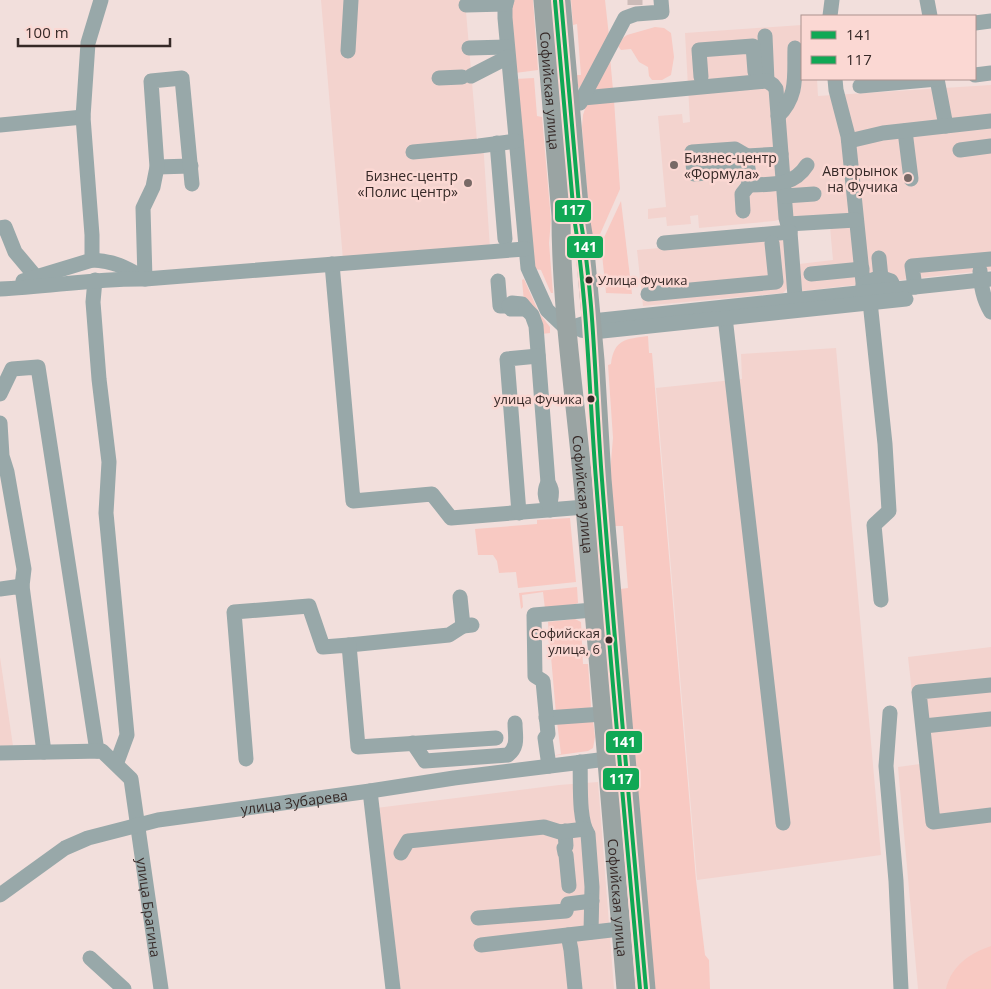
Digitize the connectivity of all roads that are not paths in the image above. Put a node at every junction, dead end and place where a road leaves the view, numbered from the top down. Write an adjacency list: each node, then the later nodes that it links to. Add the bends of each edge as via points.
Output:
1 (351, 0): 17 (street)
2 (543, 0): 83 (main road, Софийская улица)
3 (561, 0): 32 (main road, Софийская улица)
4 (661, 0): 28 (street, via 662,12 635,10 625,18)
5 (832, 0): 10 (street)
6 (928, 0): 11 (street)
7 (96, 2): 31 (street, via 88,43)
8 (507, 2): 9 (street); 18 (street)
9 (472, 3)
10 (830, 15)
11 (930, 15)
12 (991, 21): 13 (street)
13 (976, 23)
14 (765, 36): 20 (street)
15 (469, 48): 18 (street)
16 (795, 48): 30 (street, via 794,92 788,106)
17 (348, 51)
18 (508, 52): 22 (street, via 467,76); 37 (street)
19 (991, 73): 21 (street)
20 (763, 75): 26 (street); 26 (street, via 753,46 699,50); 30 (street, via 776,89)
21 (976, 75)
22 (439, 78)
23 (835, 80): 29 (street)
24 (912, 80): 27 (street)
25 (937, 80): 35 (street)
26 (702, 82): 28 (street)
27 (863, 82): 29 (street)
28 (583, 98): 32 (street)
29 (842, 113): 38 (street)
30 (778, 116): 43 (street)
31 (83, 117): 34 (street); 62 (street)
32 (571, 117): 82 (main road, Софийская улица)
33 (991, 123): 35 (street)
34 (0, 125)
35 (946, 126): 36 (street)
36 (905, 130): 38 (street); 47 (street)
37 (516, 141): 39 (street); 59 (street)
38 (849, 141): 53 (street)
39 (497, 143): 42 (street); 56 (street)
40 (991, 146): 41 (street)
41 (960, 150)
42 (413, 152)
43 (781, 154): 49 (street, via 747,163); 50 (street)
44 (807, 165): 50 (street)
45 (191, 166): 46 (street); 46 (street, via 182,78 151,81); 48 (street)
46 (157, 167): 68 (street, via 153,187 143,208)
47 (911, 179)
48 (192, 184)
49 (749, 185): 50 (street); 52 (street, via 742,194)
50 (784, 190): 51 (street); 55 (street)
51 (814, 194)
52 (743, 211)
53 (856, 220): 55 (street); 64 (street)
54 (0, 228): 66 (street, via 5,227 15,252)
55 (789, 228): 57 (street); 78 (street)
56 (505, 239)
57 (664, 243)
58 (772, 243): 73 (street, via 776,282)
59 (525, 249): 63 (street); 83 (street, via 528,268 541,299 547,310)
60 (879, 258): 67 (street)
61 (985, 259): 71 (street); 72 (street, via 912,266)
62 (92, 260): 66 (street); 68 (street, via 122,266)
63 (332, 264): 68 (street); 89 (street, via 353,501 432,494 450,518)
64 (862, 269): 65 (street); 77 (street)
65 (811, 274)
66 (36, 278): 74 (street)
67 (881, 278): 75 (street, via 891,281); 77 (street, via 870,280)
68 (145, 279): 69 (street)
69 (95, 280): 74 (street); 110 (street, via 93,302 98,370 109,462 106,512 127,735)
70 (498, 281): 84 (street, via 500,306 526,309 534,319)
71 (986, 285): 72 (street); 77 (street); 80 (street, via 986,304)
72 (914, 287): 75 (street)
73 (705, 288): 76 (street); 79 (street)
74 (0, 289)
75 (895, 290): 77 (street)
76 (648, 294)
77 (867, 295): 78 (street); 93 (street, via 885,444 889,511 874,525)
78 (795, 305): 81 (street)
79 (707, 309): 81 (street); 82 (street)
80 (991, 312)
81 (724, 313): 82 (street); 115 (street)
82 (592, 327): 83 (street); 134 (main road, Софийская улица)
83 (567, 328): 87 (main road, Софийская улица)
84 (538, 356): 88 (street, via 548,483 551,487); 89 (street, via 507,359)
85 (0, 394): 105 (street, via 12,369 38,367)
86 (0, 422): 90 (street, via 2,456 8,472 24,569)
87 (585, 507): 88 (street); 94 (main road, Софийская улица)
88 (550, 508): 89 (street)
89 (520, 513)
90 (22, 586): 91 (street); 106 (street)
91 (0, 589)
92 (460, 597): 95 (street, via 468,626 448,635)
93 (881, 600)
94 (594, 610): 98 (main road, Софийская улица); 99 (street, via 534,615 535,676 543,680)
95 (349, 645): 104 (street, via 358,747); 108 (street, via 323,647 309,606 234,612)
96 (991, 686): 102 (street, via 920,692)
97 (890, 713): 135 (street, via 886,766 896,881 891,951)
98 (603, 714): 99 (street); 109 (main road, Софийская улица)
99 (546, 718): 112 (street)
100 (991, 718): 102 (street)
101 (515, 723): 104 (street, via 516,745 508,755 425,760)
102 (924, 726): 114 (street, via 933,822)
103 (496, 738): 104 (street)
104 (413, 743)
105 (97, 751): 106 (street); 116 (street, улица Брагина, via 102,750 131,779)
106 (44, 752): 107 (street)
107 (0, 753)
108 (246, 759)
109 (607, 759): 111 (street, улица Зубарева); 124 (main road, Софийская улица)
110 (117, 762)
111 (580, 762): 112 (street, улица Зубарева); 117 (street)
112 (549, 766): 113 (street, улица Зубарева)
113 (370, 792): 116 (street, улица Зубарева, via 167,819); 131 (street)
114 (991, 815)
115 (783, 823)
116 (137, 826): 121 (street, улица Зубарева, via 88,838 65,848); 130 (street, улица Брагина)
117 (585, 829): 118 (street); 122 (street, via 588,834)
118 (565, 831): 119 (street, via 544,827 408,841); 120 (street, via 564,854)
119 (401, 853)
120 (569, 886)
121 (0, 895)
122 (592, 901): 123 (street, via 568,904 566,911); 125 (street)
123 (478, 918)
124 (620, 928): 125 (street); 133 (main road, Софийская улица)
125 (591, 932): 126 (street)
126 (568, 935): 127 (street); 132 (street)
127 (481, 945)
128 (90, 958): 129 (street)
129 (124, 989)
130 (161, 989)
131 (393, 989)
132 (575, 989)
133 (626, 989)
134 (646, 989)
135 (900, 989)

